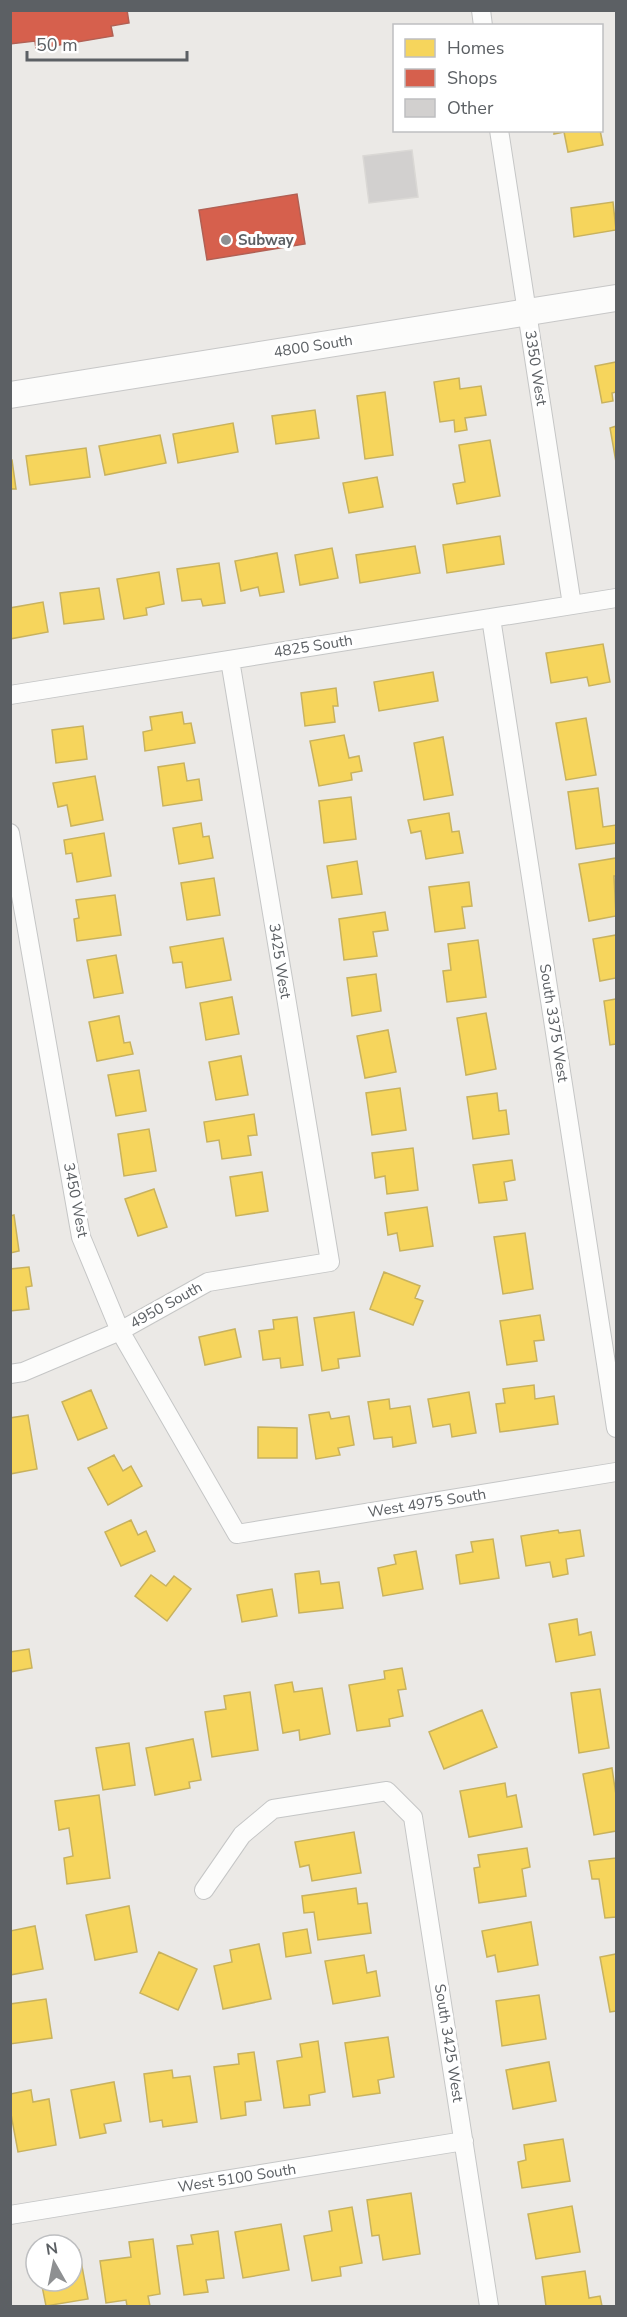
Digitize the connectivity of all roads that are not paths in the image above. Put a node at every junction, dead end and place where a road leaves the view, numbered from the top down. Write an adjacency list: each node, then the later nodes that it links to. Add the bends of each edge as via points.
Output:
1 (499, 132): 3 (street, 3350 West)
2 (616, 298): 3 (main road, 4800 South)
3 (527, 312): 4 (main road, 4800 South); 6 (street, 3350 West)
4 (10, 395)
5 (616, 598): 6 (street, 4825 South)
6 (572, 605): 7 (street, 4825 South)
7 (491, 618): 8 (street, 4825 South); 14 (street, South 3375 West)
8 (230, 660): 9 (street, 4825 South); 11 (street, 3425 West)
9 (10, 695)
10 (10, 833): 12 (street, 3450 West, via 81,1237)
11 (330, 1262): 12 (street, 4950 South, via 208,1282)
12 (120, 1331): 13 (street, 4950 South); 16 (street, 3450 West)
13 (10, 1374)
14 (616, 1428)
15 (616, 1472): 16 (street, West 4975 South)
16 (237, 1534)
17 (204, 1890): 18 (street, South 3425 West, via 242,1835 273,1809 387,1791 413,1817)
18 (464, 2141): 19 (street, West 5100 South); 20 (street, South 3425 West)
19 (10, 2215)
20 (489, 2307)

